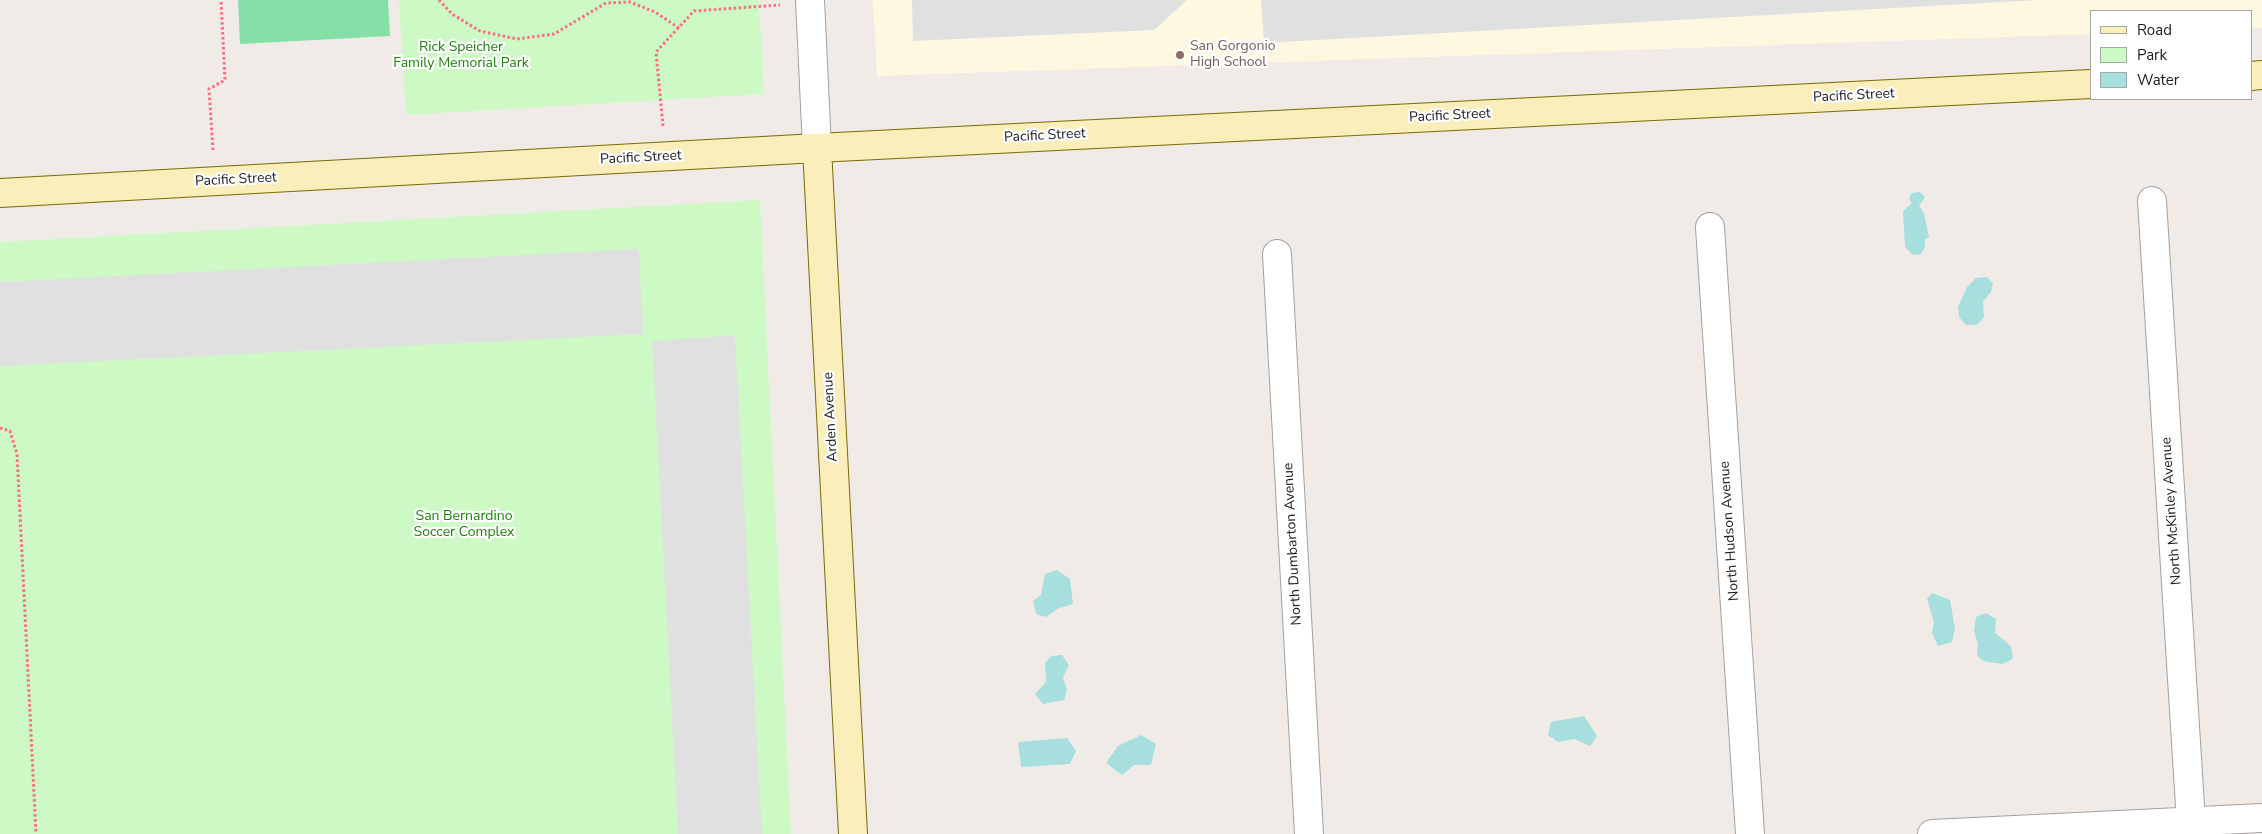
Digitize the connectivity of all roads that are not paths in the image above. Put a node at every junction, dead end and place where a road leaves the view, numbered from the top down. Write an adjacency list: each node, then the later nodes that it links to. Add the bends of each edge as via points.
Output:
1 (810, 1): 3 (street, Arden Avenue)
2 (2090, 84): 3 (street, Pacific Street)
3 (817, 148): 4 (street, Pacific Street); 10 (street, Arden Avenue)
4 (0, 193)
5 (2152, 201): 9 (street, North McKinley Avenue)
6 (1710, 227): 12 (street, North Hudson Avenue)
7 (1277, 254): 11 (street, North Dumbarton Avenue)
8 (2262, 818): 9 (street)
9 (2191, 822): 13 (street)
10 (852, 834)
11 (1310, 834)
12 (1750, 834)
13 (1932, 834)

